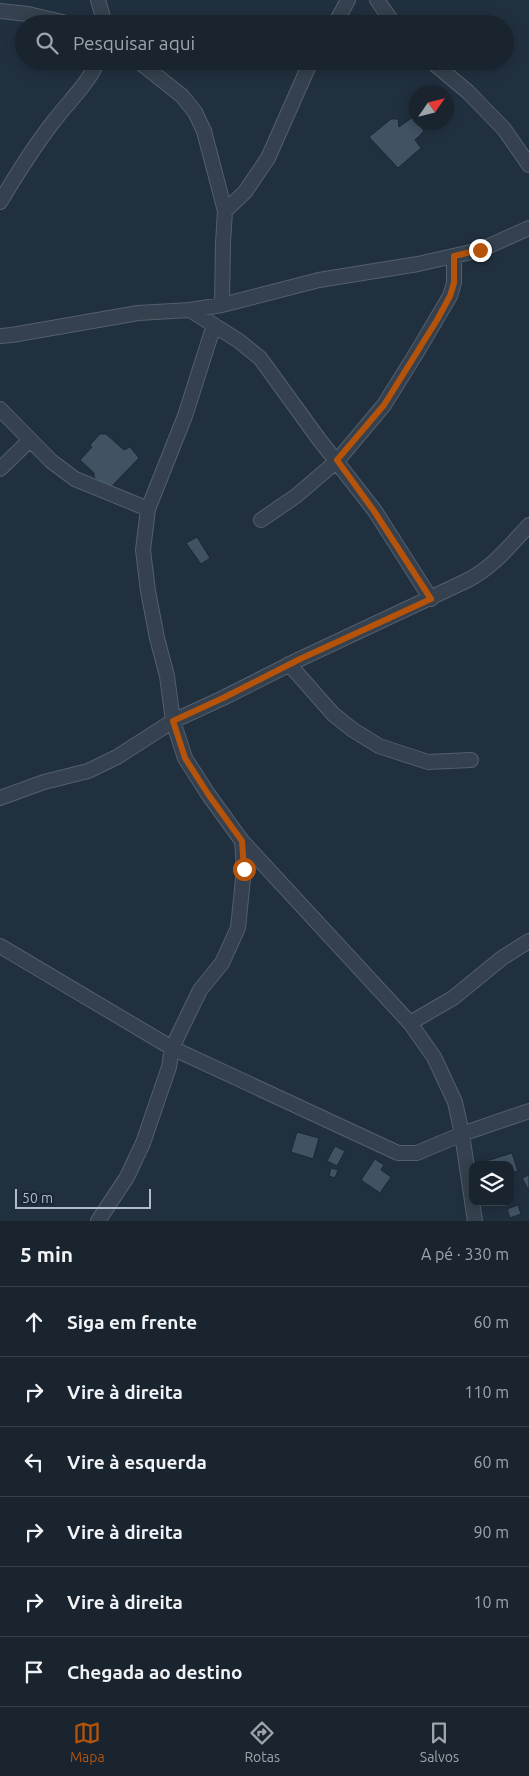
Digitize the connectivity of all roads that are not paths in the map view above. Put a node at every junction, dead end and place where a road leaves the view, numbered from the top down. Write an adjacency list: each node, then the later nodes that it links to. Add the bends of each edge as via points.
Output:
1 (98, 0): 6 (street)
2 (348, 0): 7 (street)
3 (377, 0): 8 (street)
4 (0, 11): 5 (street)
5 (32, 15)
6 (102, 15)
7 (340, 15)
8 (388, 15)
9 (93, 70): 14 (street, via 19,170)
10 (149, 70): 15 (street, via 182,96 194,112 204,131)
11 (307, 70): 15 (street, via 268,158 245,192)
12 (442, 70): 13 (street, via 504,129)
13 (529, 165)
14 (0, 202)
15 (225, 211): 18 (street)
16 (529, 228): 17 (street, via 480,250)
17 (454, 256): 18 (street, via 318,280); 24 (street, via 454,283 437,320 384,405)
18 (222, 305): 19 (street)
19 (190, 310): 20 (street); 21 (street, via 138,313)
20 (214, 325): 24 (street, via 260,358); 26 (street, via 185,416)
21 (0, 336)
22 (0, 409): 23 (street)
23 (29, 441): 25 (street); 26 (street, via 74,479)
24 (337, 460): 27 (street); 29 (street)
25 (0, 469)
26 (148, 509): 31 (street, via 143,550)
27 (262, 520)
28 (529, 525): 29 (street, via 482,573)
29 (431, 599): 30 (street)
30 (289, 664): 31 (street); 32 (street, via 333,714 379,746 428,762)
31 (173, 721): 33 (street, via 117,757 88,771); 34 (street, via 185,758)
32 (471, 760)
33 (0, 798)
34 (242, 841): 37 (street); 38 (street, via 244,869 238,928 222,963 200,990)
35 (529, 941): 37 (street, via 502,958 453,998)
36 (0, 946): 38 (street)
37 (410, 1023): 40 (street, via 434,1057 454,1102)
38 (172, 1048): 40 (street, via 398,1152 417,1154); 41 (street, via 144,1143)
39 (529, 1111): 40 (street)
40 (462, 1134): 42 (street)
41 (98, 1221)
42 (474, 1221)

